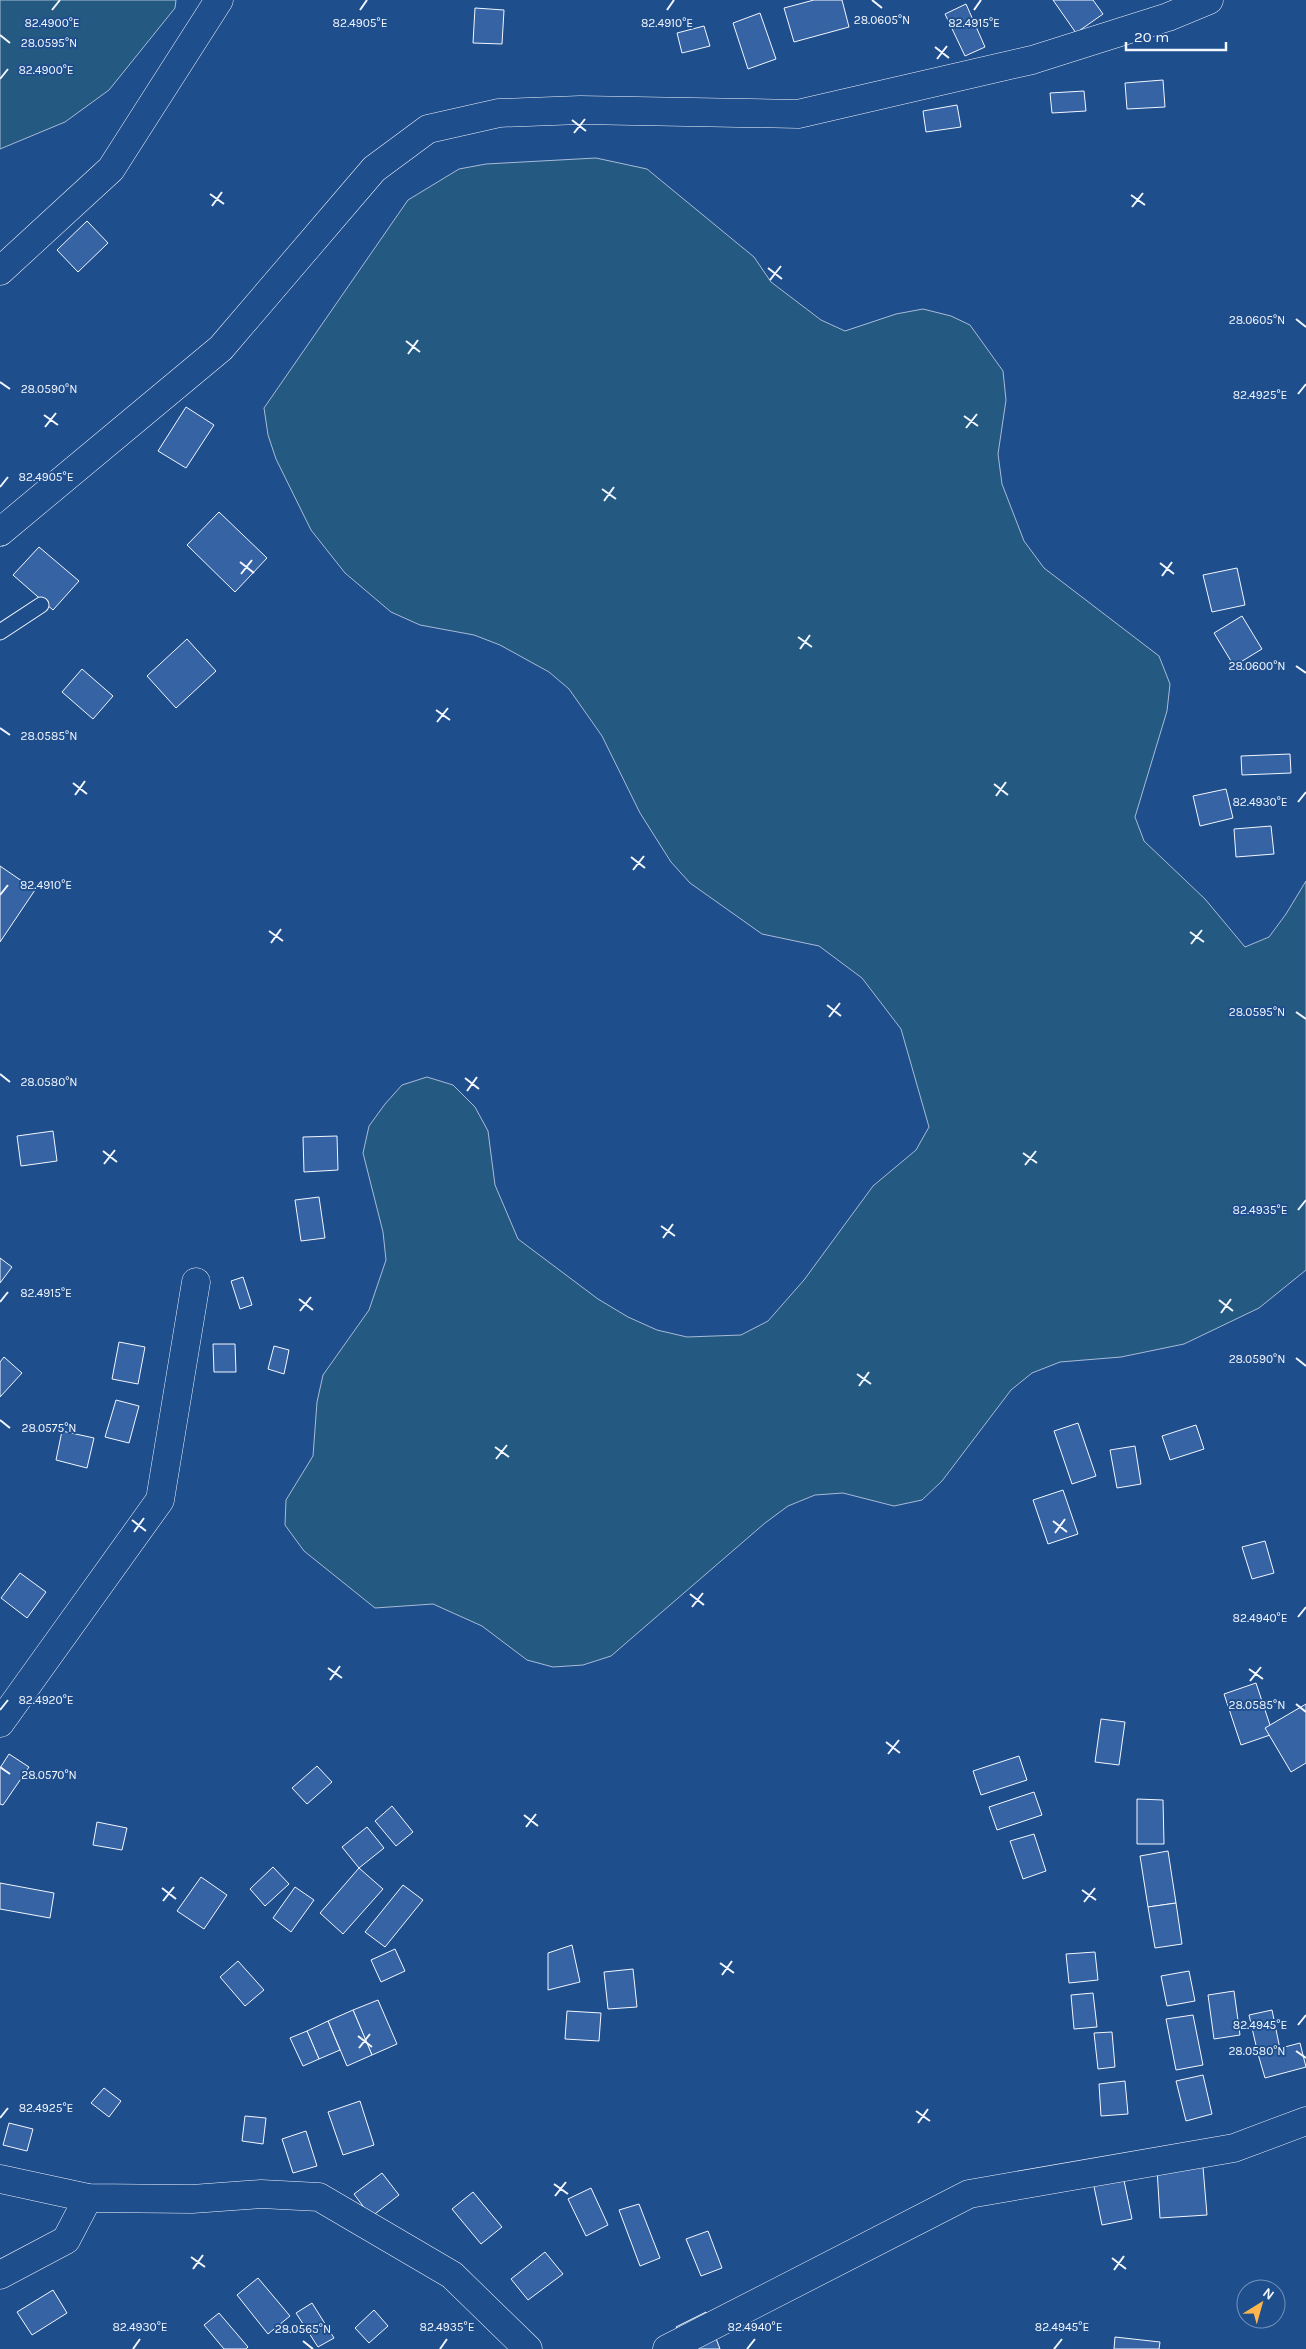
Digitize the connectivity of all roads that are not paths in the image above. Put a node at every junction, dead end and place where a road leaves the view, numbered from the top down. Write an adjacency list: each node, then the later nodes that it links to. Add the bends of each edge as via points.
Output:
1 (219, 0): 3 (street, via 111,170)
2 (1208, 0): 4 (street, via 1168,17 1032,60 798,114 580,110 499,113 428,129 374,169 221,348)
3 (0, 271)
4 (0, 532)
5 (40, 605): 6 (lane)
6 (0, 632)
7 (196, 1282): 8 (street, via 160,1500)
8 (0, 1723)
9 (1306, 2121): 14 (street, via 1234,2148 969,2194)
10 (0, 2179): 11 (street)
11 (88, 2198): 12 (street, via 66,2240); 13 (street, via 192,2199 261,2194 319,2197 452,2275)
12 (0, 2275)
13 (528, 2349)
14 (667, 2349)

